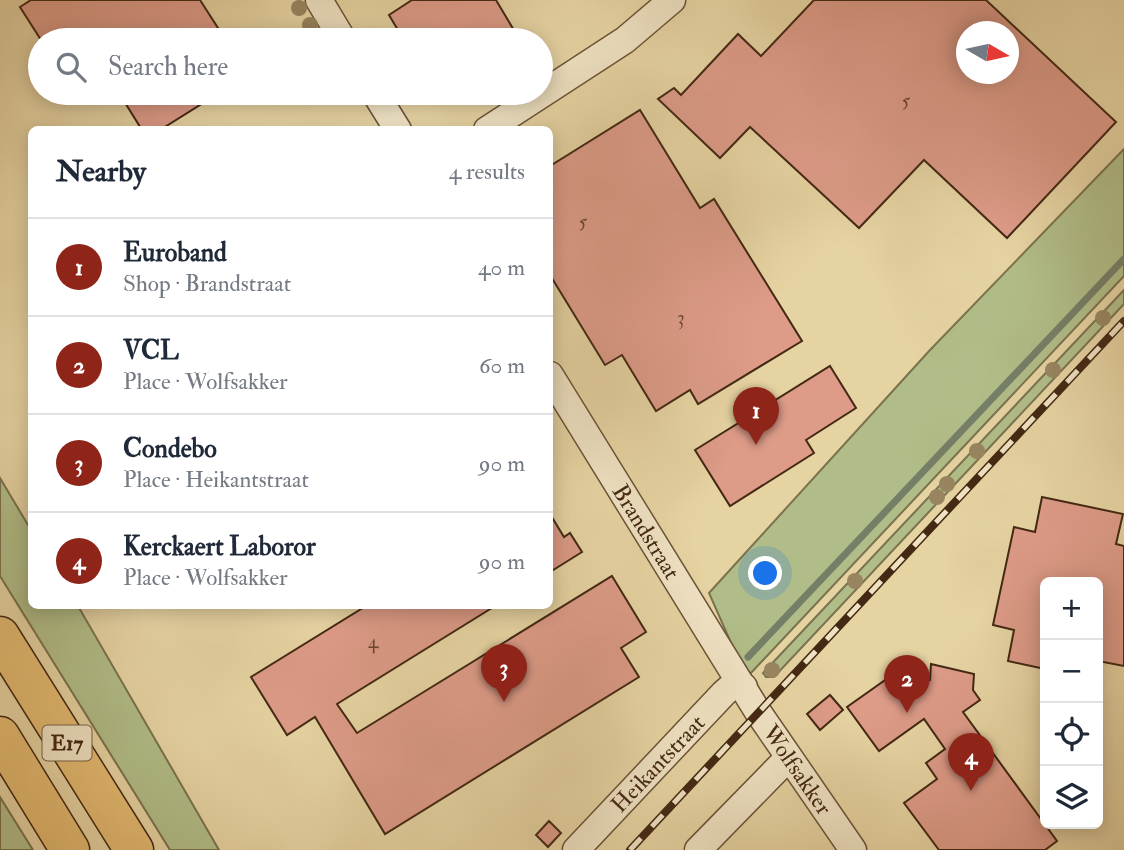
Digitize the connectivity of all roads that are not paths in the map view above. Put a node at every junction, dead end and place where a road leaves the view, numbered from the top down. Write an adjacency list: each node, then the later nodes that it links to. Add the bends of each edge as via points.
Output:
1 (319, 0): 3 (street)
2 (672, 0): 4 (street, via 625,40)
3 (336, 28)
4 (553, 87)
5 (382, 105): 7 (street)
6 (525, 105): 8 (street)
7 (396, 126)
8 (493, 126)
9 (553, 379): 11 (street, Brandstraat)
10 (0, 636): 15 (highway, E17)
11 (744, 687): 13 (street, Wolfsakker); 16 (street, Heikantstraat, via 732,686 724,693)
12 (0, 736): 14 (highway, E17)
13 (788, 758): 17 (street); 18 (street, Wolfsakker)
14 (70, 850)
15 (134, 850)
16 (576, 850)
17 (698, 850)
18 (853, 850)

